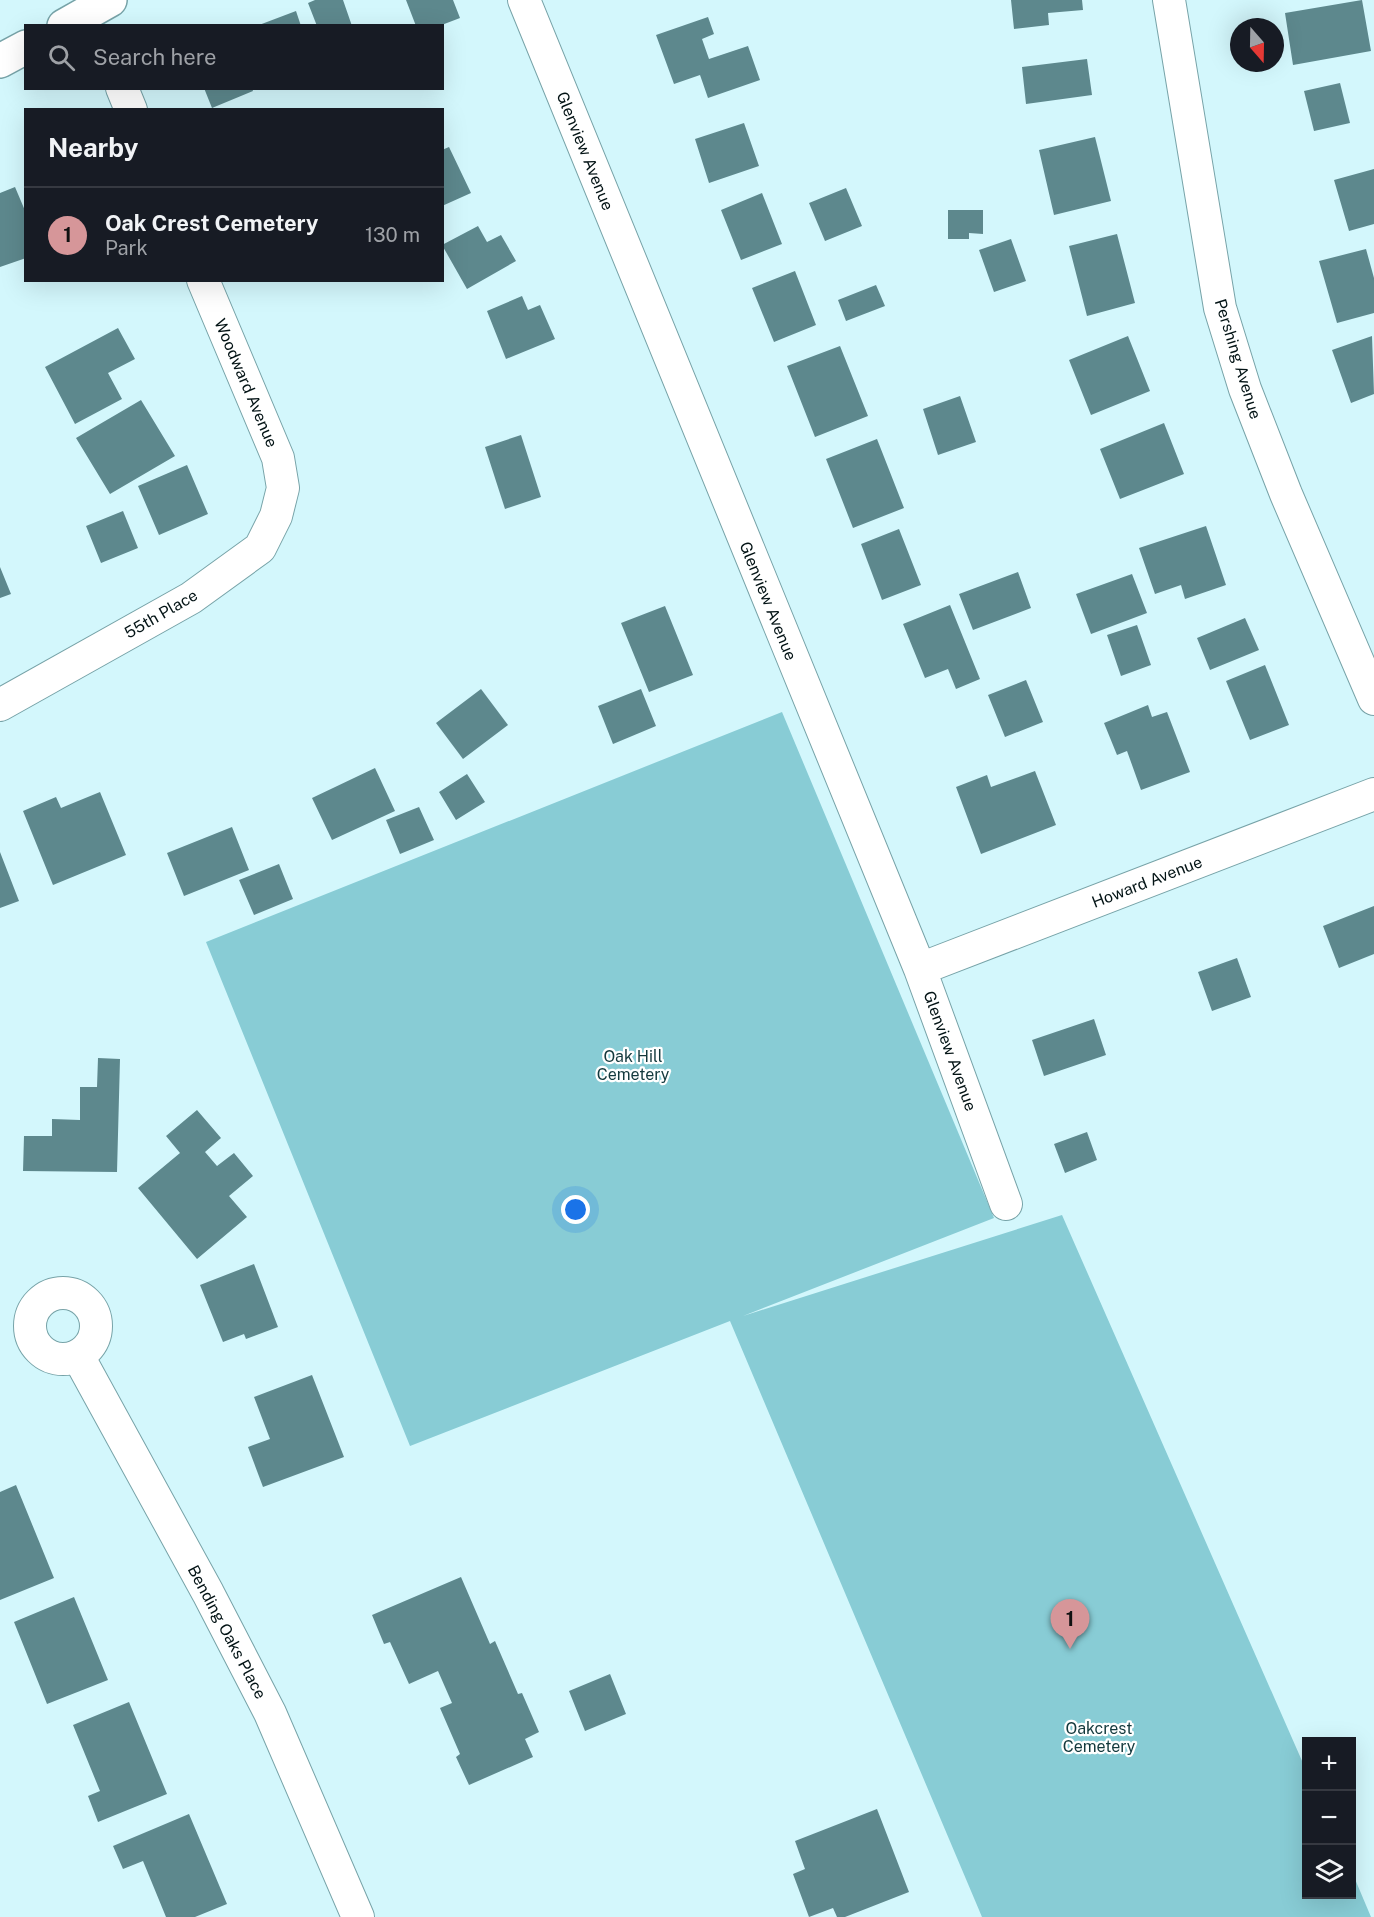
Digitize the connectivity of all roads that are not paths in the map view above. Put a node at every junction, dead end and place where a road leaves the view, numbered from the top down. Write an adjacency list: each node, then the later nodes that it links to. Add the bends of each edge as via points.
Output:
1 (524, 0): 14 (street, Glenview Avenue)
2 (1169, 0): 11 (street, Pershing Avenue, via 1220,308 1245,388 1286,494)
3 (98, 9): 4 (main road)
4 (68, 24)
5 (24, 48): 6 (main road)
6 (0, 61)
7 (123, 90): 8 (street)
8 (130, 108)
9 (204, 282): 10 (street, Woodward Avenue, via 278,458)
10 (283, 488): 12 (street, 55th Place, via 276,516 260,548 191,598)
11 (1374, 699)
12 (0, 705)
13 (1374, 794): 14 (street, Howard Avenue)
14 (920, 969): 15 (street, Glenview Avenue)
15 (1006, 1204)
16 (78, 1356): 17 (street, Bending Oaks Place, via 270,1713)
17 (358, 1917)

